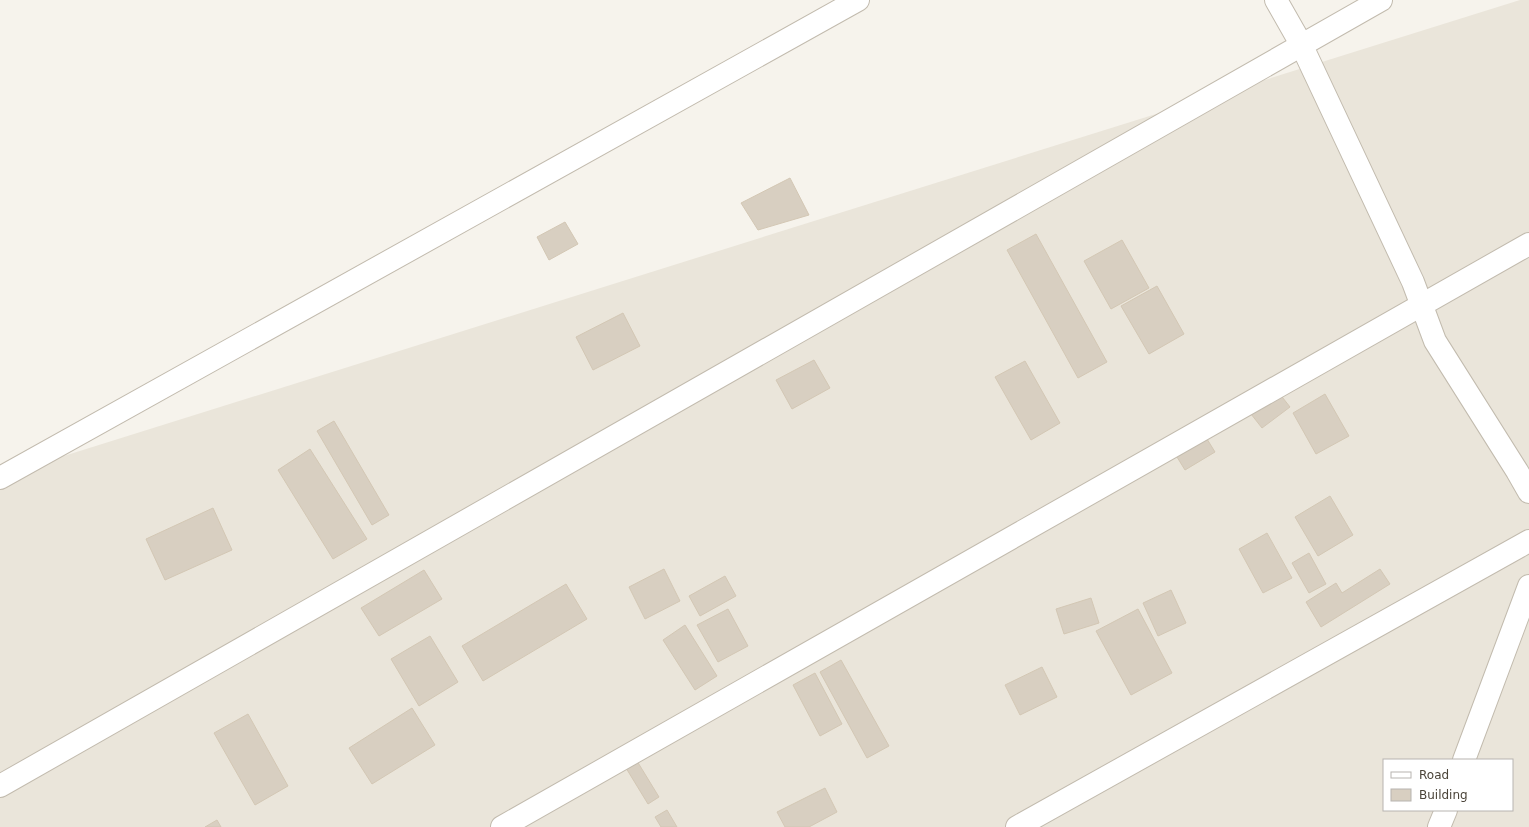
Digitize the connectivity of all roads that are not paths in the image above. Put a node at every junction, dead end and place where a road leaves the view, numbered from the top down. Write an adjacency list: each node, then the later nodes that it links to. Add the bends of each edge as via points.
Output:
1 (858, 0): 7 (street)
2 (1276, 0): 4 (street)
3 (1381, 0): 4 (street)
4 (1301, 44): 6 (street, via 1413,282); 12 (street)
5 (1529, 244): 6 (street)
6 (1421, 305): 8 (street, via 1434,341); 14 (street)
7 (0, 478)
8 (1529, 492)
9 (1529, 541): 15 (street)
10 (1529, 586): 11 (street)
11 (1464, 759)
12 (0, 786)
13 (1446, 811): 16 (street)
14 (502, 827)
15 (1017, 827)
16 (1440, 827)

